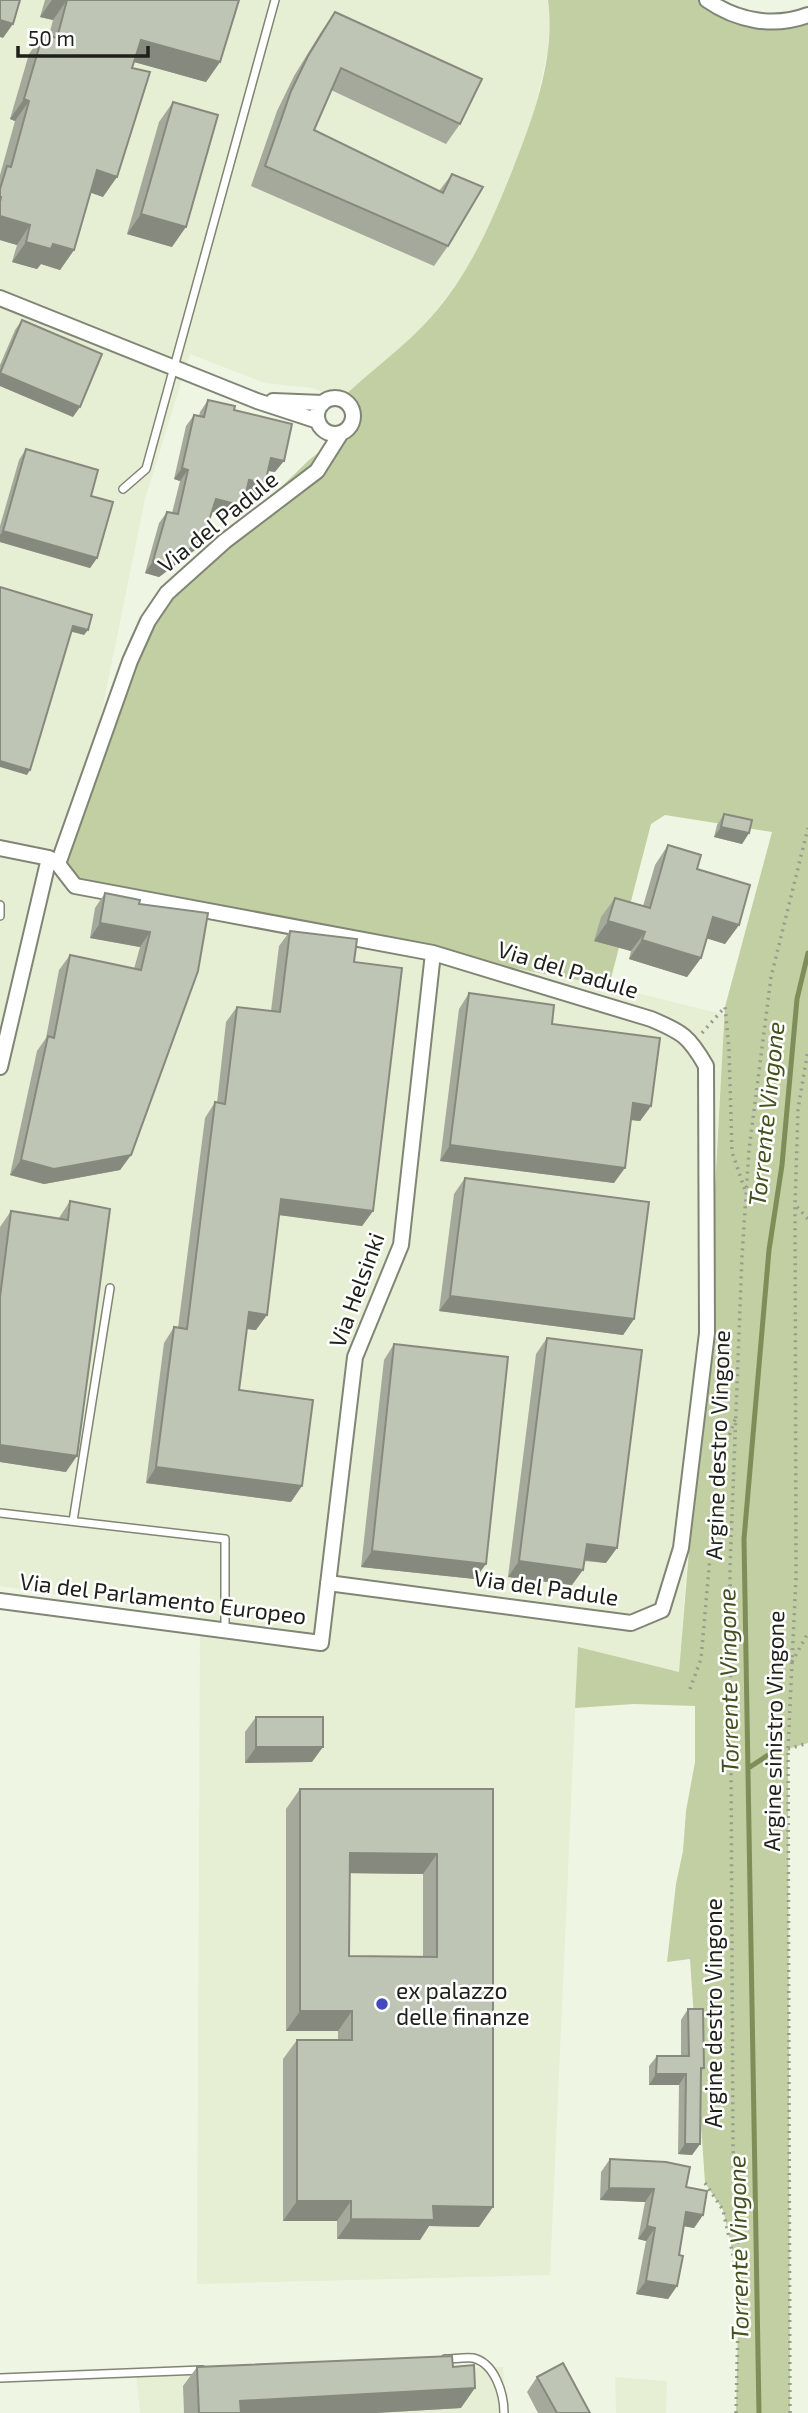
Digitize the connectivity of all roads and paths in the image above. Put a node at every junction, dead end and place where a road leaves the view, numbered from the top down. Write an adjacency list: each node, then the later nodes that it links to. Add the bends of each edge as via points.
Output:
1 (275, 0): 5 (lane)
2 (707, 0): 3 (street, via 731,14 757,21)
3 (808, 15)
4 (0, 298): 5 (street, Via del Padule)
5 (172, 366): 6 (street, Via del Padule); 10 (lane, via 146,469)
6 (257, 401): 7 (street, Via del Padule); 8 (street, Via del Padule)
7 (323, 403): 8 (street); 9 (street, Via del Padule, via 341,399 352,408 352,424)
8 (318, 421): 9 (street, Via del Padule, via 324,431)
9 (341, 433): 13 (street, Via del Padule, via 317,471 225,541 167,593 148,621)
10 (123, 489)
11 (808, 828): 20 (path, Argine destro Vingone, via 771,977)
12 (0, 848): 13 (street)
13 (54, 861): 16 (street, Via del Padule, via 75,886); 19 (street)
14 (0, 905): 15 (lane)
15 (0, 916)
16 (433, 953): 17 (street, Via del Padule, via 651,1019); 27 (street, Via Helsinki, via 401,1245 355,1357)
17 (693, 1043): 20 (path, via 725,1007 732,1152); 27 (street, Via del Padule, via 706,1066 707,1333 681,1548 662,1610 631,1623)
18 (808, 1050): 21 (path, Argine sinistro Vingone, via 798,1109)
19 (0, 1067)
20 (746, 1195): 24 (path, Argine destro Vingone)
21 (795, 1205): 22 (path); 32 (path, Argine sinistro Vingone, via 796,1577)
22 (808, 1219)
23 (110, 1288): 26 (lane)
24 (737, 1415): 33 (path, via 718,1466 701,1659); 37 (path, Argine destro Vingone, via 730,1567 730,1835)
25 (0, 1513): 26 (lane)
26 (73, 1521): 29 (lane, via 225,1539)
27 (328, 1583): 31 (street, Via Helsinki)
28 (0, 1601): 29 (street, Via del Parlamento Europeo)
29 (225, 1630): 31 (street, Via del Parlamento Europeo)
30 (808, 1633): 32 (path)
31 (321, 1643)
32 (791, 1662): 35 (path, Argine sinistro Vingone)
33 (690, 1689)
34 (808, 1743): 35 (path)
35 (788, 1748): 43 (path, Argine sinistro Vingone)
36 (705, 2183): 37 (path, Argine destro Vingone, via 723,2210)
37 (739, 2279): 42 (path, Argine destro Vingone)
38 (438, 2359): 41 (lane, via 475,2358 494,2373)
39 (206, 2370): 40 (lane)
40 (0, 2378)
41 (504, 2413)
42 (736, 2413)
43 (790, 2413)

